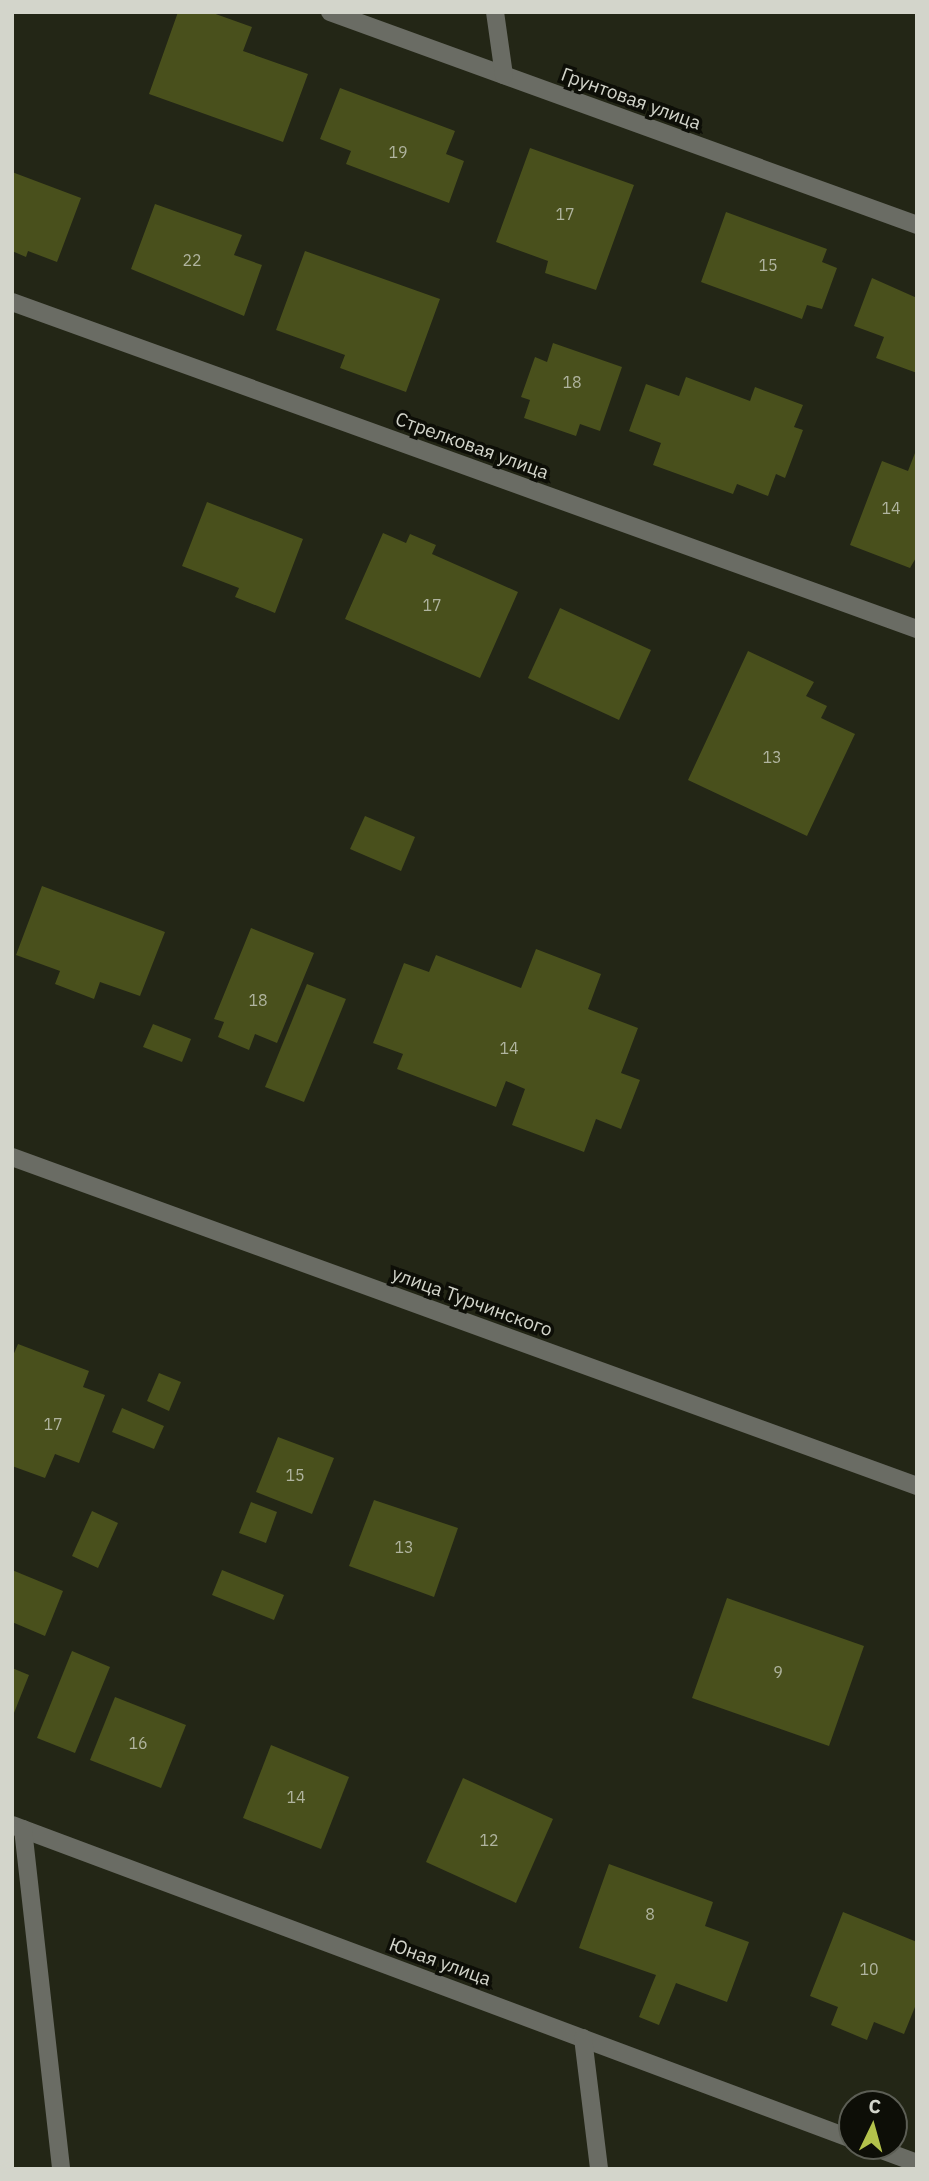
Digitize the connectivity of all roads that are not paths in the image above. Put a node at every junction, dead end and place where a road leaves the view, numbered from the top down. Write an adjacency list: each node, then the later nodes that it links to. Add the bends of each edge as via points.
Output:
1 (330, 12): 3 (street, Грунтовая улица)
2 (495, 12): 3 (street)
3 (504, 75): 4 (street, Грунтовая улица)
4 (917, 225)
5 (12, 302): 6 (street, Стрелковая улица)
6 (917, 629)
7 (12, 1157): 8 (street, улица Турчинского)
8 (917, 1486)
9 (18, 1827): 10 (street, Юная улица); 12 (street)
10 (583, 2038): 11 (street, Юная улица); 13 (street)
11 (838, 2134)
12 (61, 2169)
13 (599, 2169)

